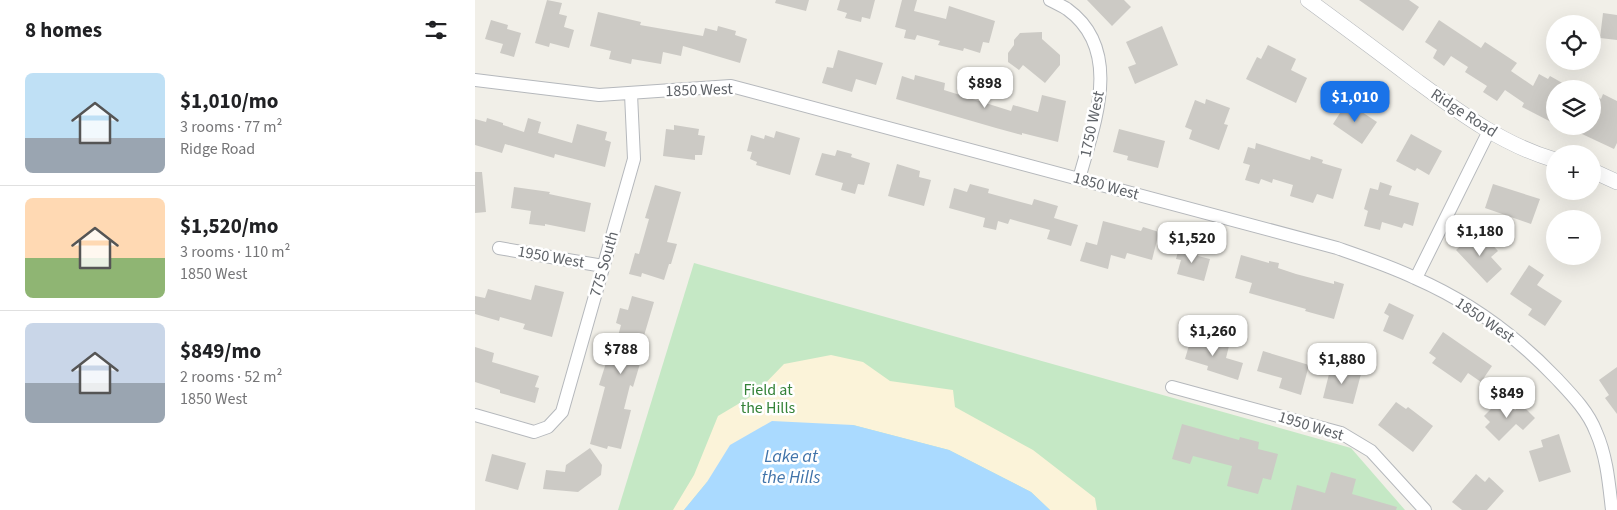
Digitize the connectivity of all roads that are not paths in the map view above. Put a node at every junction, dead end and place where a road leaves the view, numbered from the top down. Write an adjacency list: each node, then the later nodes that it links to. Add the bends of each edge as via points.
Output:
1 (1050, 0): 8 (street, 1750 West, via 1068,10 1086,29 1098,52 1102,78 1099,105)
2 (1308, 0): 5 (street, Ridge Road, via 1454,109)
3 (475, 80): 4 (street, 1850 West, via 599,94)
4 (631, 94): 8 (street, 1850 West, via 731,86); 11 (street, 775 South, via 633,159)
5 (1489, 131): 6 (street, Ridge Road); 12 (street)
6 (1546, 157)
7 (1601, 175): 9 (street)
8 (1079, 179): 12 (street, 1850 West, via 1337,248)
9 (1617, 182)
10 (499, 248): 11 (street, 1950 West)
11 (603, 266): 14 (street, 775 South, via 562,412 549,427 534,432)
12 (1416, 278): 16 (street, 1850 West, via 1509,334 1577,401 1596,432 1607,466)
13 (1172, 387): 15 (street, 1950 West, via 1341,433 1371,451)
14 (475, 415)
15 (1425, 510)
16 (1612, 510)

